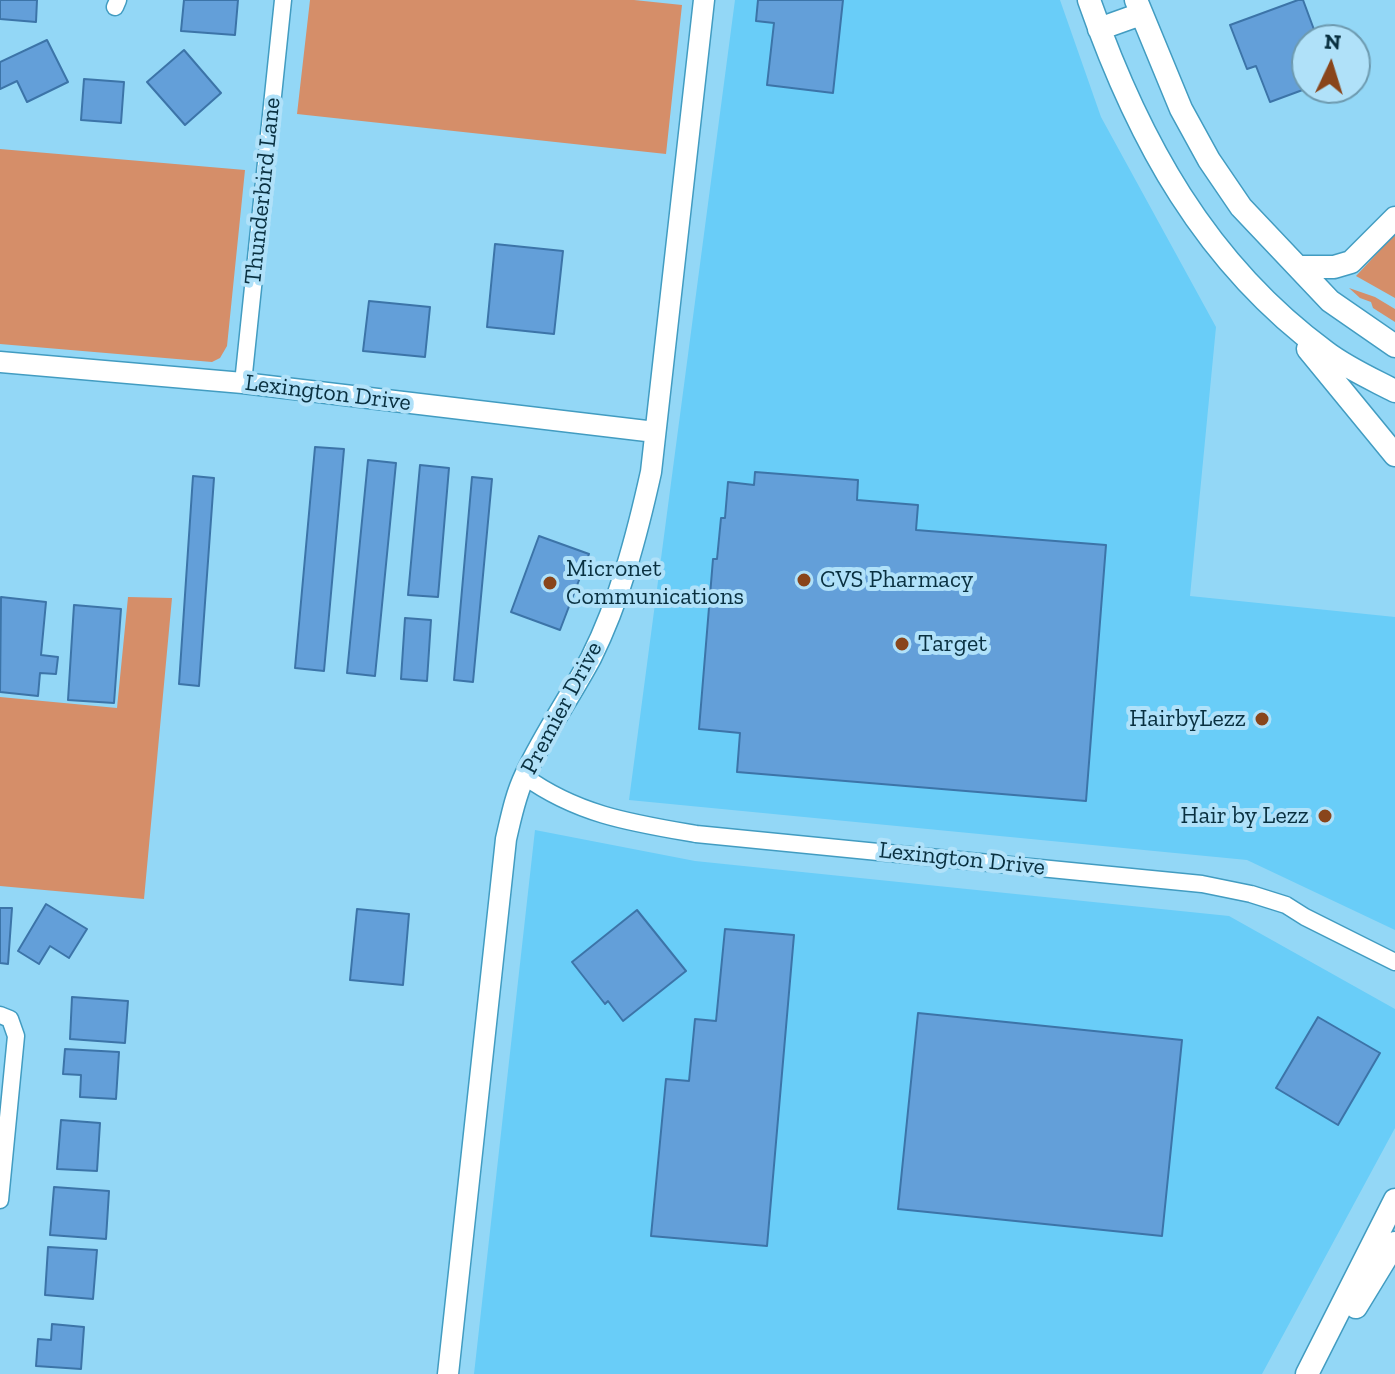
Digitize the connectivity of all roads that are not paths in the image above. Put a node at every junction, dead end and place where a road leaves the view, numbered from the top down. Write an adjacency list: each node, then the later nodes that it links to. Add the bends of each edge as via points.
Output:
1 (283, 0): 11 (street, Thunderbird Lane)
2 (704, 0): 13 (street, Premier Drive)
3 (1089, 0): 5 (main road)
4 (1139, 7): 5 (main road); 7 (main road, via 1181,109 1209,160 1241,207)
5 (1099, 29): 8 (main road, via 1166,175 1201,229)
6 (1395, 218): 7 (main road, via 1351,262)
7 (1298, 267): 9 (main road, via 1330,301)
8 (1285, 320): 12 (main road, via 1329,355); 14 (main road)
9 (1395, 346)
10 (0, 362): 11 (street, Lexington Drive)
11 (243, 383): 13 (street, Lexington Drive)
12 (1395, 391)
13 (655, 432): 15 (street, Premier Drive, via 642,514 611,614)
14 (1395, 455)
15 (524, 776): 16 (street, Lexington Drive, via 579,807 630,823 696,834 1168,880 1251,894 1286,905); 21 (street, Premier Drive, via 511,815 500,882)
16 (1395, 962)
17 (5, 1017): 18 (street, via 16,1036)
18 (0, 1200)
19 (1395, 1200): 22 (main road)
20 (1395, 1243): 23 (main road)
21 (448, 1374)
22 (1307, 1374)
23 (1314, 1374)

